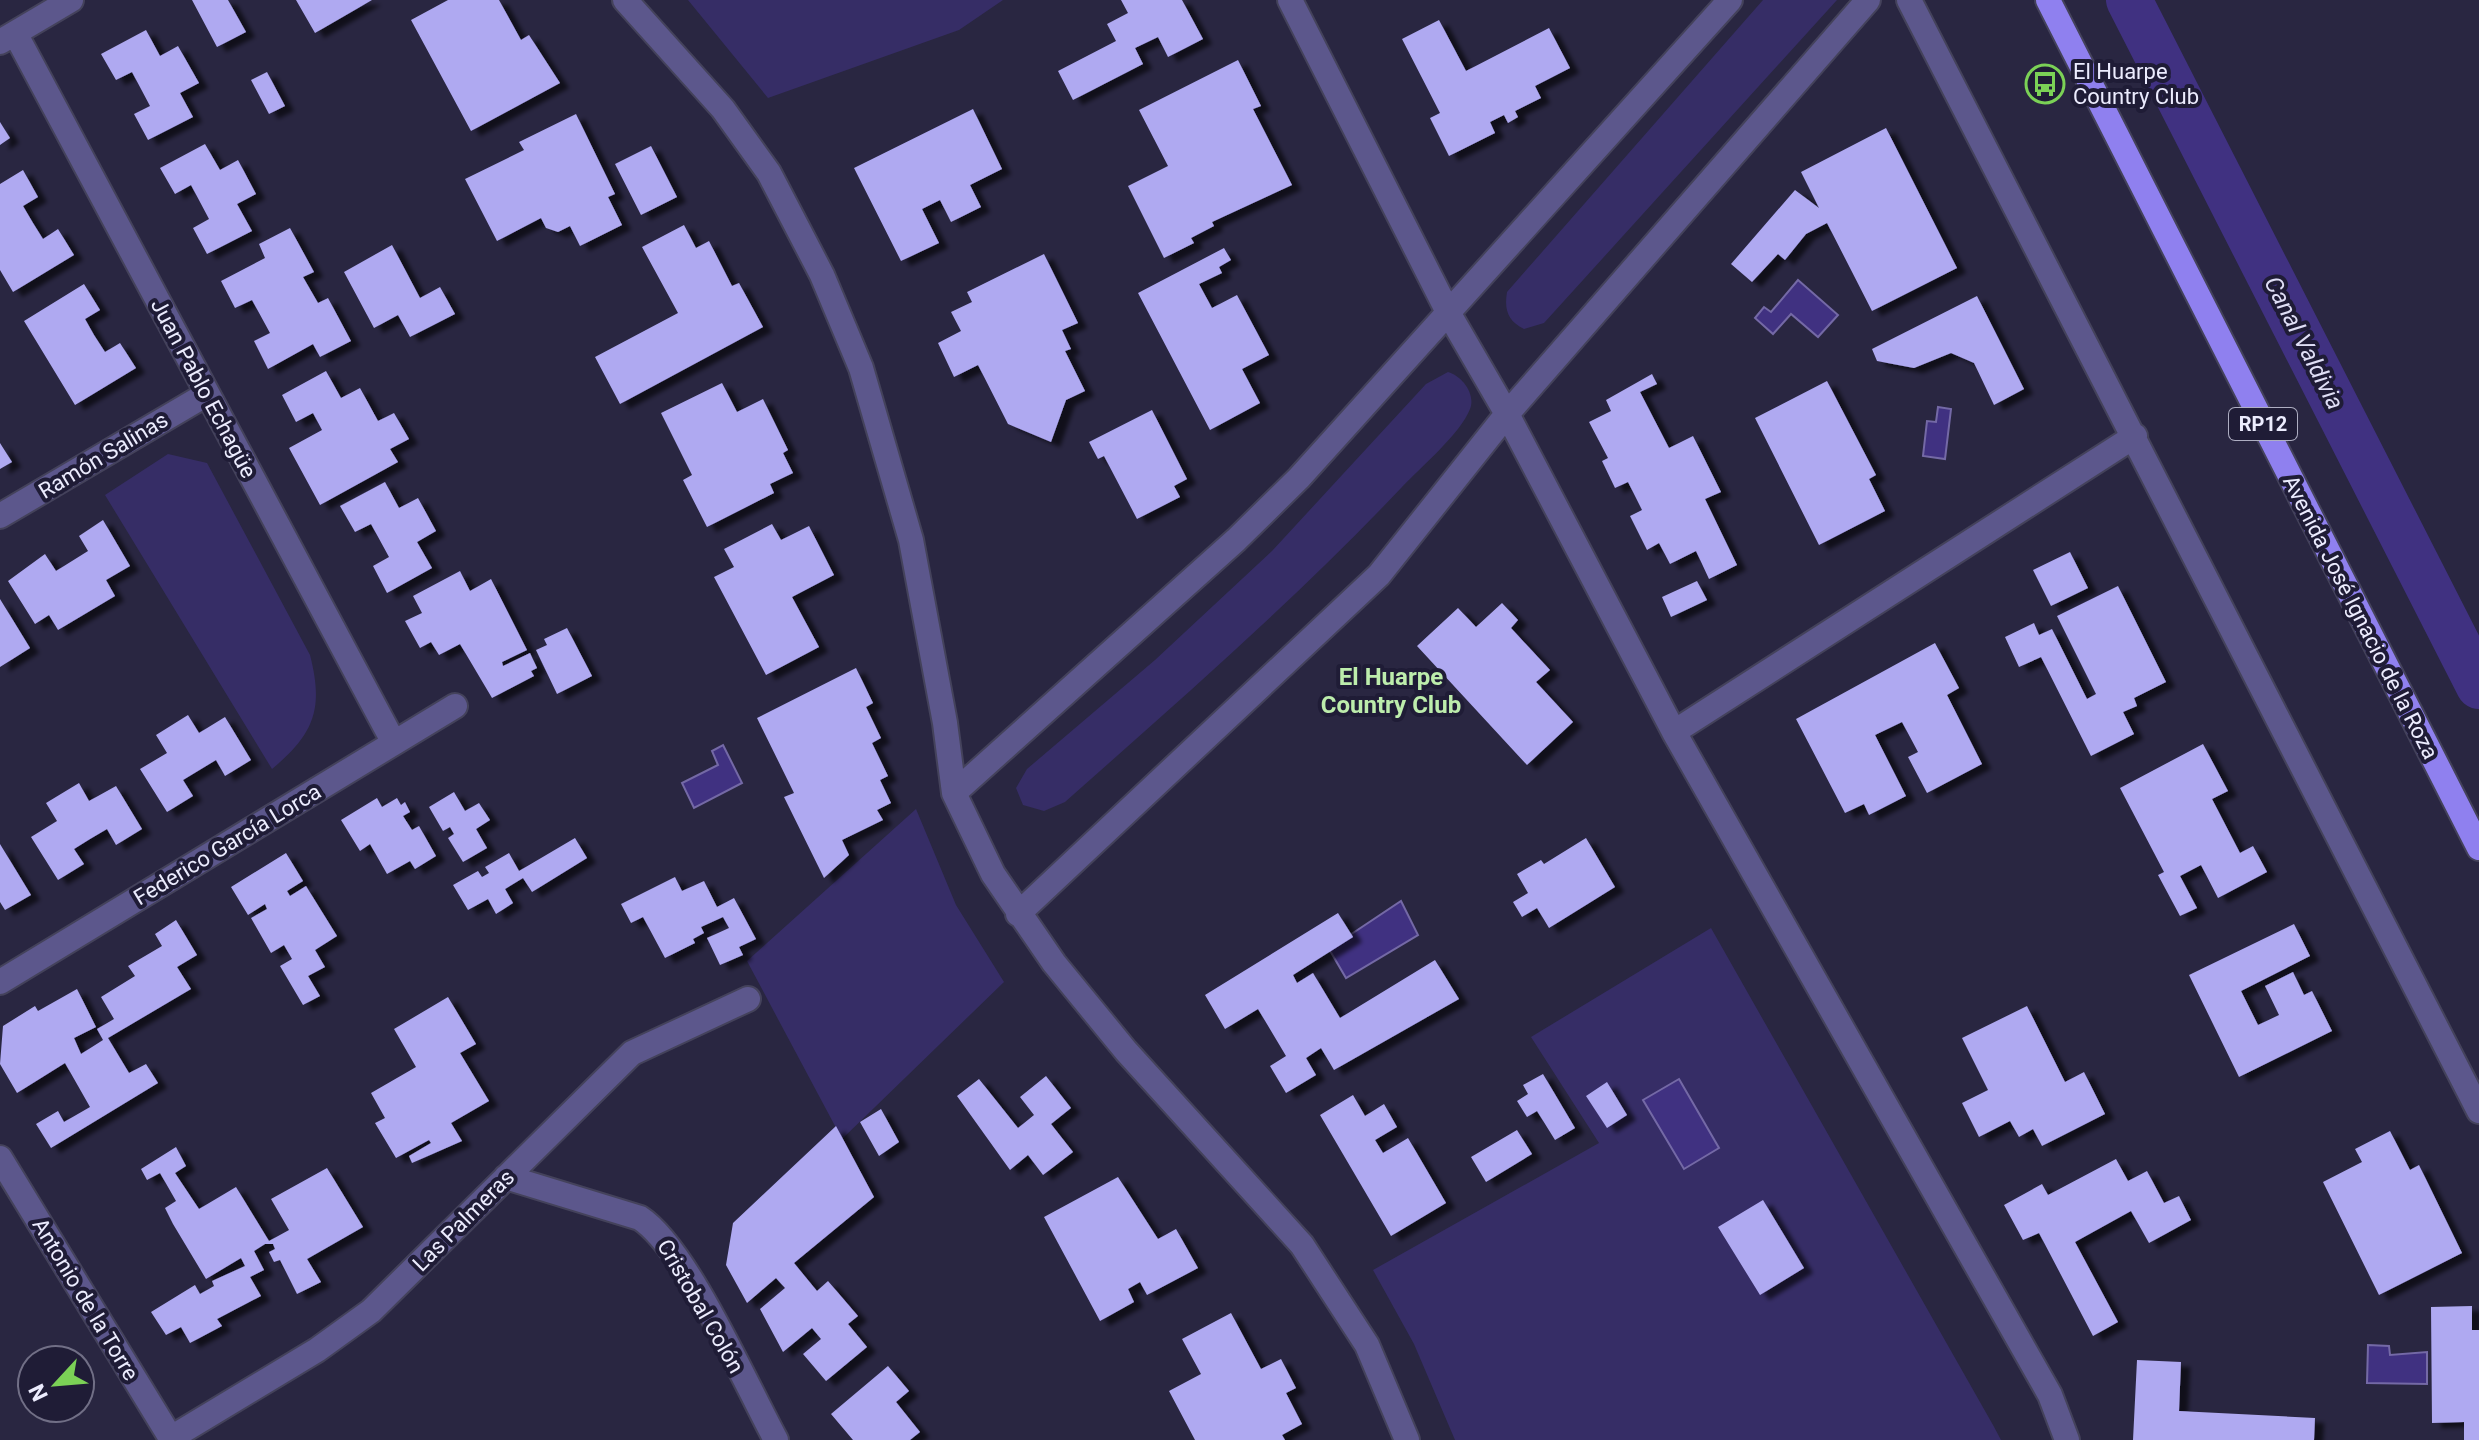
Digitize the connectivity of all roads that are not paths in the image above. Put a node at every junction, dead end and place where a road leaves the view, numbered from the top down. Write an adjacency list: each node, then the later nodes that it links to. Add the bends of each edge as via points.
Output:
1 (71, 0): 8 (street)
2 (625, 0): 17 (street, via 723,109 769,173 822,275 861,368 911,540)
3 (1290, 0): 9 (street)
4 (1730, 0): 9 (street)
5 (1868, 0): 11 (street)
6 (1909, 0): 12 (street)
7 (2048, 0): 18 (main road, Avenida José Ignacio de la Roza / RP12)
8 (7, 38): 10 (street, Juan Pablo Echagüe)
9 (1449, 314): 11 (street); 17 (street, via 1236,540)
10 (207, 394): 13 (street, Ramón Salinas); 16 (street, Juan Pablo Echagüe)
11 (1507, 414): 15 (street); 19 (street, via 1379,575)
12 (2135, 436): 15 (street); 22 (street)
13 (0, 516)
14 (455, 706): 16 (street, Federico García Lorca)
15 (1674, 732): 28 (street, via 2050,1395)
16 (394, 743): 20 (street, Federico García Lorca)
17 (954, 793): 19 (street)
18 (2479, 848)
19 (1018, 914): 27 (street, via 1136,1063 1302,1245 1367,1345)
20 (0, 982)
21 (748, 999): 24 (street, Las Palmeras, via 632,1053)
22 (2479, 1111)
23 (0, 1158): 25 (street, Antonio de la Torre)
24 (506, 1177): 25 (street, Las Palmeras, via 371,1311); 26 (street, Cristobal Colón, via 640,1218 654,1228 677,1257)
25 (172, 1439)
26 (776, 1440)
27 (1407, 1440)
28 (2067, 1440)

